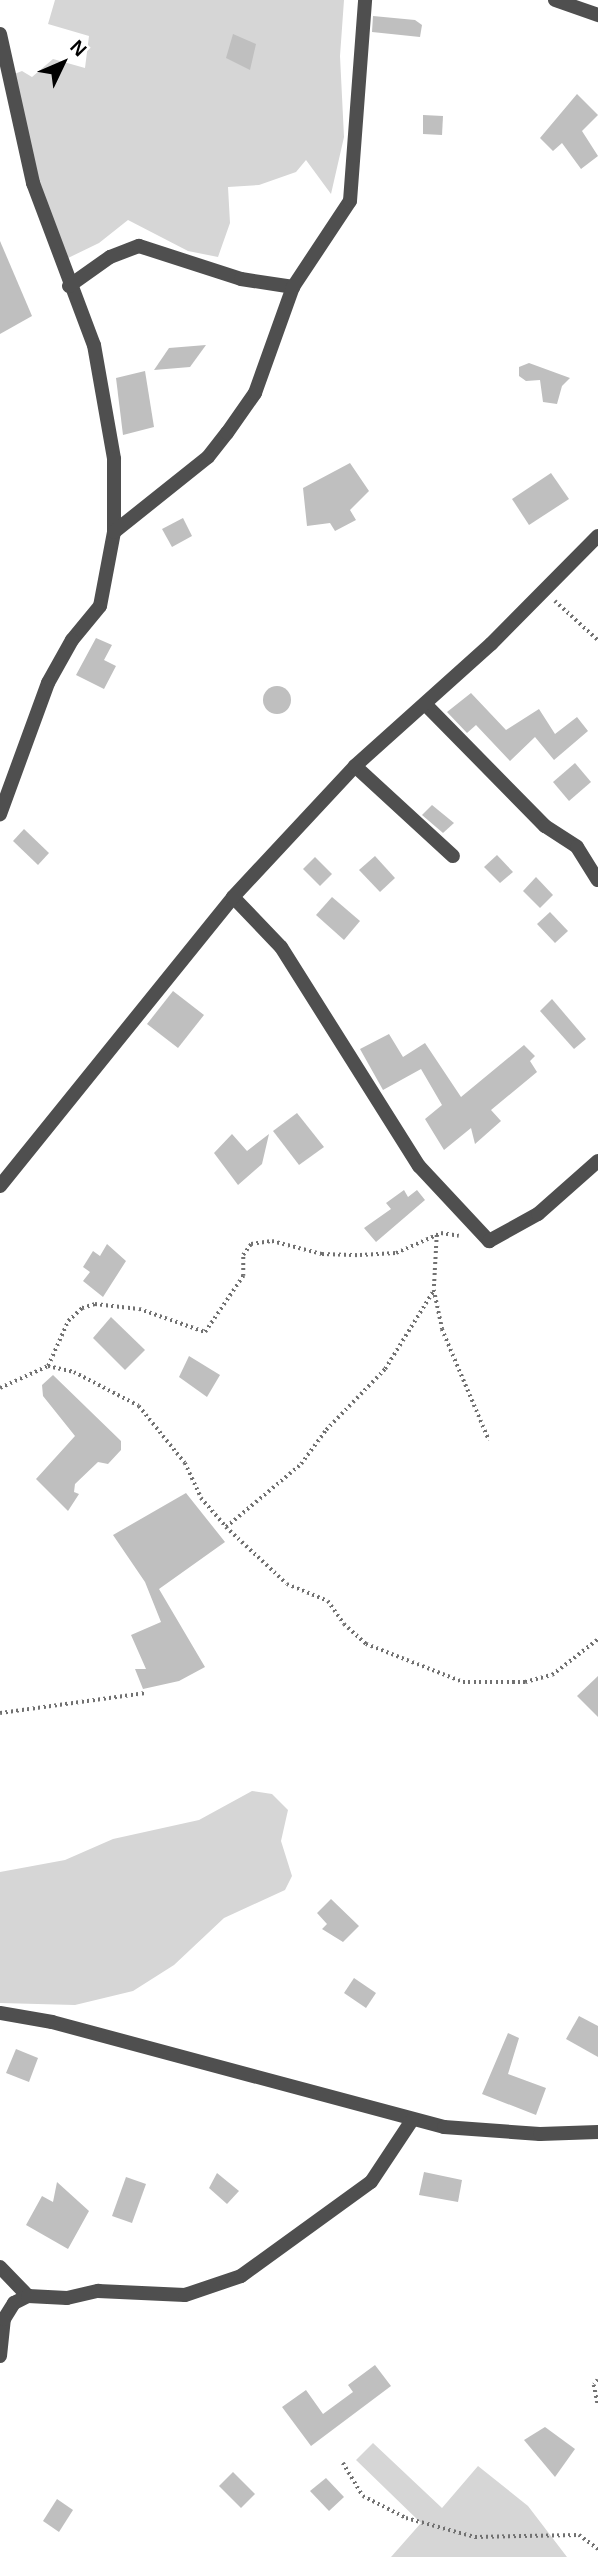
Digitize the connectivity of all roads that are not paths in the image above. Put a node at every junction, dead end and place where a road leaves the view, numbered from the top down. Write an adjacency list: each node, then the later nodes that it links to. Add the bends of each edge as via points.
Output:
1 (365, 0): 6 (street, via 350,201)
2 (555, 0): 3 (street)
3 (598, 15)
4 (0, 34): 5 (street, via 33,183)
5 (69, 286): 6 (street, via 110,257 139,246 242,279); 7 (street, via 94,345 114,459)
6 (293, 287): 7 (street, via 255,393 227,433 208,457)
7 (114, 532): 11 (street, via 100,606 72,640 48,683)
8 (598, 536): 9 (street)
9 (426, 705): 10 (street); 13 (street, via 545,826 576,847)
10 (355, 766): 12 (street); 14 (street)
11 (0, 814)
12 (453, 856)
13 (598, 880)
14 (233, 897): 15 (street, via 281,947 419,1166 489,1241 538,1214); 16 (street)
15 (598, 1161)
16 (0, 1186)
17 (0, 2013): 18 (street, via 100,2034)
18 (412, 2120): 19 (street, via 471,2130); 21 (street, via 371,2182 241,2276 185,2295 98,2291 67,2298)
19 (598, 2132)
20 (0, 2267): 21 (street)
21 (29, 2296): 22 (street, via 14,2303 4,2319)
22 (0, 2356)

